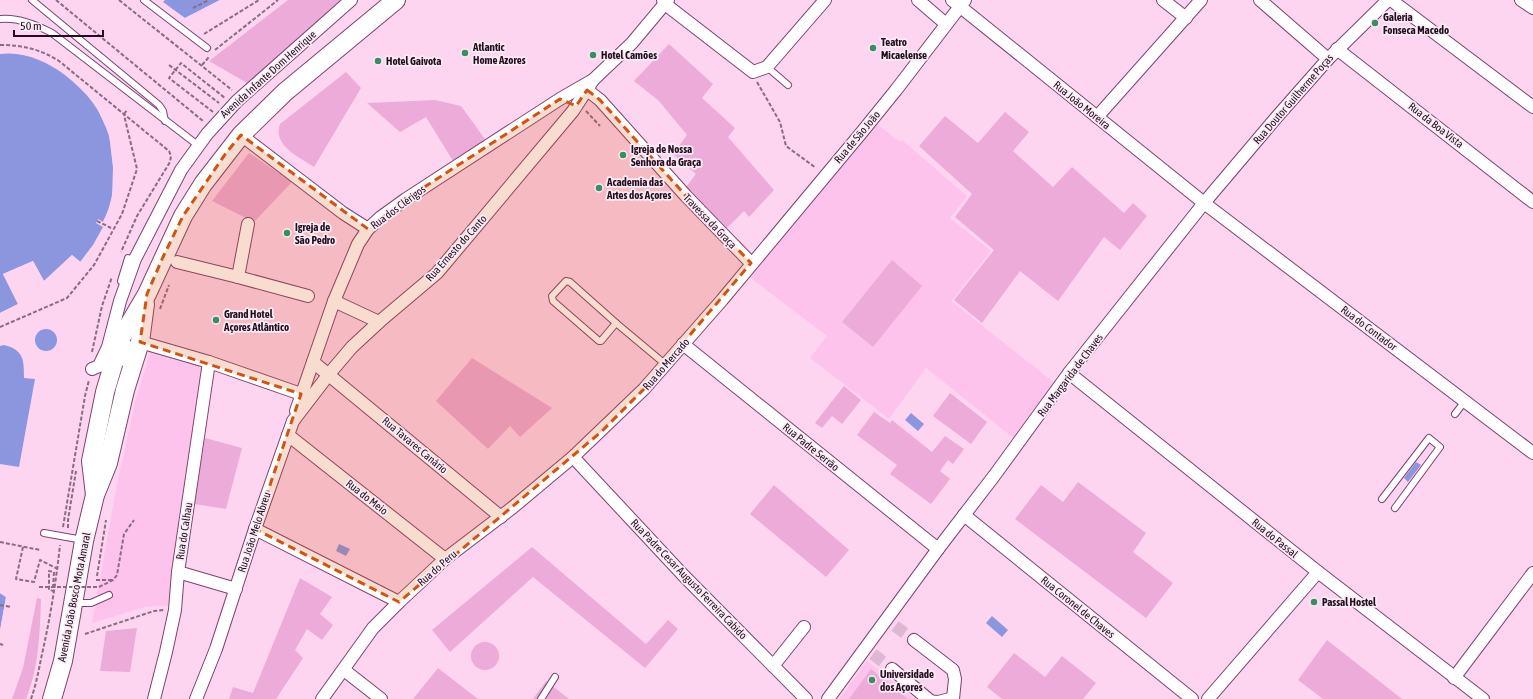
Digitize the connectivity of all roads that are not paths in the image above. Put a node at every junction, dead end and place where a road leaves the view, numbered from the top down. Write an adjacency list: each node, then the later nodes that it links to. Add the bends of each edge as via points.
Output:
1 (32, 0): 28 (lane, via 159,105)
2 (144, 0): 18 (lane)
3 (351, 0): 48 (street, Avenida Infante Dom Henrique, via 228,109 206,134 181,170 141,246 120,302 108,347)
4 (396, 0): 29 (main road, via 285,92)
5 (825, 0): 21 (street)
6 (918, 0): 17 (street)
7 (1163, 0): 15 (street)
8 (1201, 0): 15 (street)
9 (1260, 0): 20 (street)
10 (1389, 0): 19 (street, Rua Doutor Guilherme Poças); 26 (street)
11 (1521, 0): 14 (street)
12 (666, 1): 21 (street, via 752,72); 22 (street, via 632,43)
13 (959, 2): 17 (street, Rua de São João); 27 (street, Rua João Moreira)
14 (1533, 8)
15 (1186, 18): 27 (street)
16 (0, 19): 28 (lane, via 24,22 52,33)
17 (946, 24): 37 (street, Rua de São João, via 896,90)
18 (207, 48)
19 (1337, 49): 20 (street, Rua Doutor Guilherme Poças); 31 (street, Rua da Boa Vista)
20 (1328, 59): 32 (street, Rua Doutor Guilherme Poças)
21 (766, 67): 23 (lane)
22 (590, 84): 24 (street, Rua dos Clérigos); 25 (street, Rua Ernesto do Canto); 37 (street, Travessa da Graça, via 600,100 683,199)
23 (788, 85)
24 (560, 99): 25 (street, via 568,100); 34 (street, Rua dos Clérigos, via 406,199)
25 (576, 107): 41 (street, Rua Ernesto do Canto, via 437,273)
26 (1533, 107)
27 (1097, 117): 32 (street, Rua João Moreira)
28 (165, 120): 30 (lane)
29 (241, 135): 34 (street, via 343,213); 43 (main road, via 203,184 184,216 147,294)
30 (195, 143)
31 (1533, 202)
32 (1204, 203): 50 (street, Rua Margarida de Chaves); 54 (street, Rua do Contador)
33 (248, 224): 38 (street)
34 (368, 229): 40 (street, Rua dos Clérigos, via 358,244)
35 (128, 258): 48 (lane)
36 (177, 262): 38 (street)
37 (751, 263): 44 (street, Rua do Mercado)
38 (235, 276): 39 (street)
39 (308, 296)
40 (334, 301): 41 (street); 46 (street, Rua dos Clérigos)
41 (379, 322): 51 (street, Rua Ernesto do Canto, via 352,347)
42 (616, 323): 42 (lane, via 568,281 552,296 553,301 599,341); 47 (lane)
43 (130, 341): 45 (street); 49 (lane); 52 (main road, Avenida João Bosco Mota Amaral); 62 (main road, Avenida João Bosco Mota Amaral, via 125,390 108,463)
44 (683, 344): 47 (street, Rua do Mercado); 70 (street, Rua Padre Serrão)
45 (209, 362): 53 (street); 72 (street, Rua do Calhau)
46 (313, 362): 51 (street, Rua Tavares Canário); 53 (street, Rua dos Clérigos)
47 (665, 364): 60 (street, Rua do Mercado, via 644,389)
48 (97, 365): 52 (lane)
49 (123, 369)
50 (1069, 373): 65 (street, Rua Margarida de Chaves); 73 (street, Rua do Passal)
51 (329, 374): 56 (street, Rua João Melo Abreu); 66 (street, Rua Tavares Canário)
52 (112, 390): 57 (lane); 62 (main road, Avenida João Bosco Mota Amaral, via 91,461)
53 (301, 394): 56 (street, Rua dos Clérigos)
54 (1465, 401): 55 (lane); 59 (street, Rua do Contador)
55 (1455, 414)
56 (293, 421): 58 (street, Rua João Melo Abreu)
57 (110, 423)
58 (288, 435): 67 (street, Rua João Melo Abreu); 71 (street, Rua do Meio)
59 (1533, 453)
60 (573, 457): 66 (street, Rua do Peru); 81 (street, Rua Padre Cesar Augusto Ferreira Cabido, via 684,576)
61 (102, 458): 62 (lane)
62 (95, 495): 69 (main road, Avenida João Bosco Mota Amaral)
63 (1382, 499): 64 (lane, via 1429,438 1435,439 1440,447)
64 (1394, 508)
65 (964, 516): 70 (street, Rua Margarida de Chaves); 96 (street, Rua Coronel de Chaves)
66 (501, 517): 71 (street, Rua do Peru)
67 (255, 529): 75 (street, Rua João Melo Abreu); 77 (street)
68 (44, 533): 69 (lane)
69 (84, 540): 78 (main road, Avenida João Bosco Mota Amaral)
70 (938, 549): 94 (street, Rua Margarida de Chaves, via 891,623)
71 (445, 559): 77 (street, Rua do Peru)
72 (178, 572): 75 (street); 88 (street, Rua do Calhau, via 175,610)
73 (1318, 572): 85 (street, Rua do Passal); 97 (street)
74 (1533, 573): 85 (street)
75 (236, 589): 89 (street, Rua João Melo Abreu)
76 (109, 596): 78 (lane, via 91,603)
77 (398, 602): 83 (street, Rua do Peru, via 374,628)
78 (74, 603): 87 (main road, Avenida João Bosco Mota Amaral, via 63,661)
79 (804, 627): 81 (street)
80 (914, 640): 86 (street, via 953,670)
81 (773, 666): 93 (street, Rua Padre Cesar Augusto Ferreira Cabido)
82 (892, 669): 95 (street)
83 (344, 670): 90 (street, Rua do Peru); 91 (street)
84 (555, 677): 92 (lane)
85 (1454, 678): 98 (street, Rua do Passal)
86 (953, 697): 95 (lane)
87 (52, 699)
88 (154, 699)
89 (196, 699)
90 (322, 699)
91 (381, 699)
92 (541, 699)
93 (806, 699)
94 (828, 699)
95 (928, 699)
96 (1192, 699)
97 (1208, 699)
98 (1483, 699)

